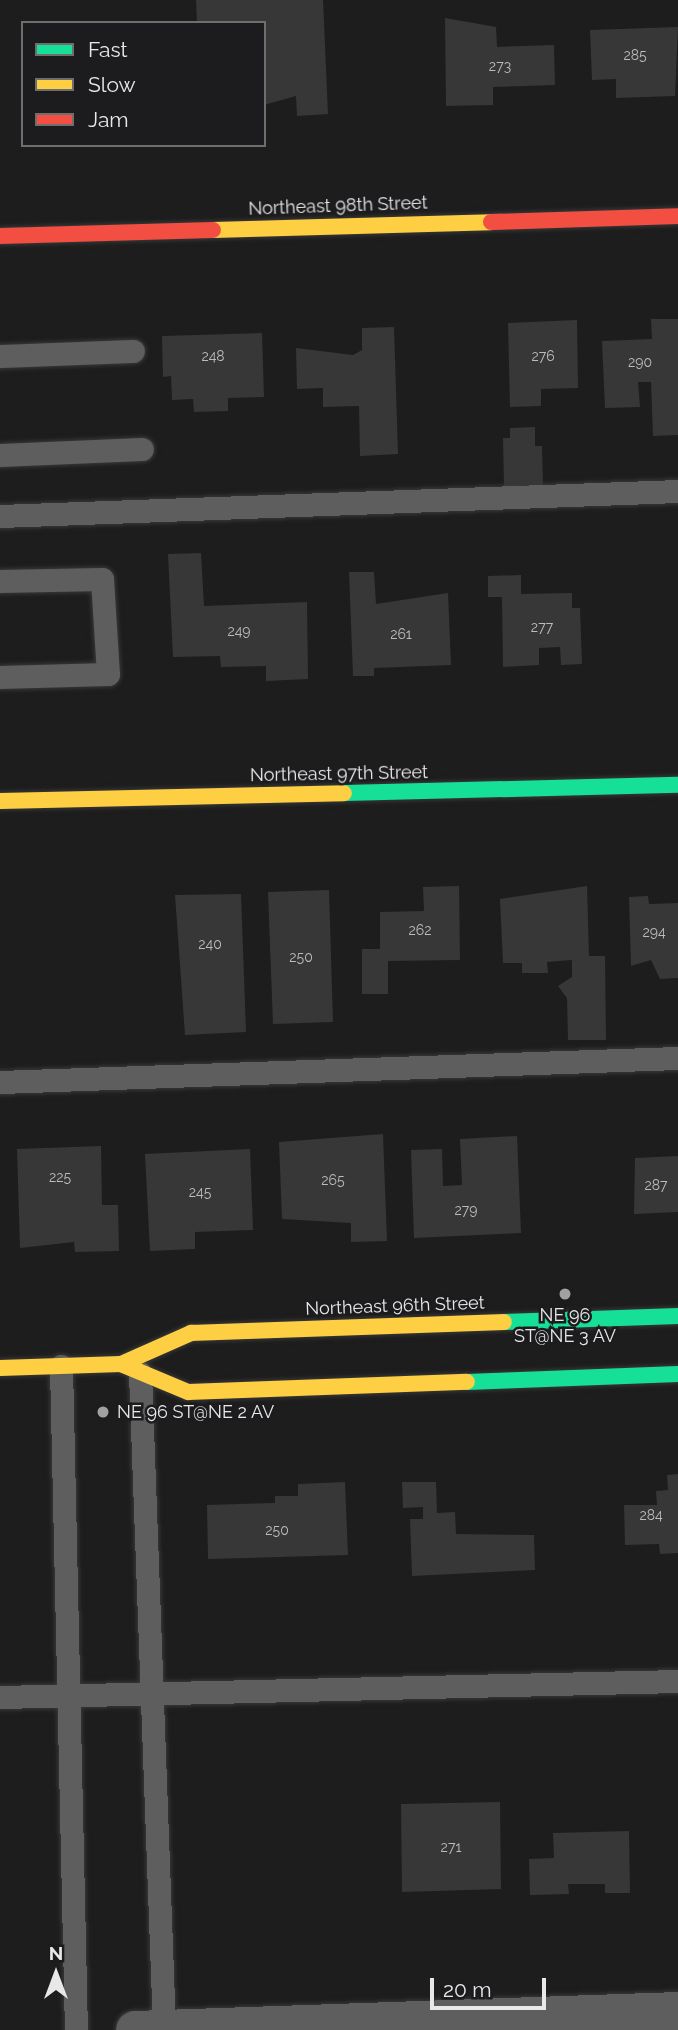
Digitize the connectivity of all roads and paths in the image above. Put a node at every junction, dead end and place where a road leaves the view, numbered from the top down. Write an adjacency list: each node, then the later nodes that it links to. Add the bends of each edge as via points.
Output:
1 (678, 216): 2 (street, Northeast 98th Street)
2 (0, 236)
3 (133, 351): 4 (lane)
4 (0, 356)
5 (142, 449): 6 (lane)
6 (0, 455)
7 (678, 491): 8 (lane)
8 (0, 516)
9 (0, 581): 10 (lane, via 102,579 108,674)
10 (0, 677)
11 (678, 785): 12 (street, Northeast 97th Street)
12 (0, 801)
13 (678, 1058): 14 (lane)
14 (0, 1082)
15 (678, 1316): 18 (street, Northeast 96th Street, via 191,1333)
16 (61, 1366): 17 (street, Northeast 96th Street); 18 (street, Northeast 96th Street); 22 (lane)
17 (0, 1368)
18 (130, 1369): 19 (street, Northeast 96th Street, via 188,1392); 21 (lane)
19 (678, 1374)
20 (678, 1681): 21 (lane)
21 (152, 1693): 22 (lane); 25 (lane)
22 (69, 1695): 23 (lane); 26 (lane)
23 (0, 1697)
24 (678, 2011): 25 (street)
25 (164, 2029): 27 (street)
26 (76, 2030)
27 (137, 2030)

